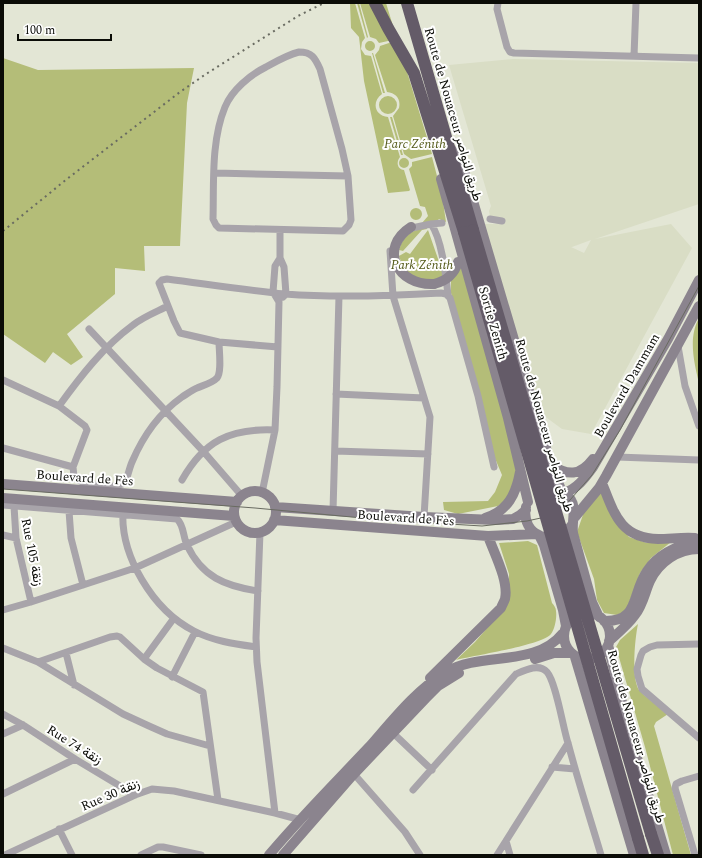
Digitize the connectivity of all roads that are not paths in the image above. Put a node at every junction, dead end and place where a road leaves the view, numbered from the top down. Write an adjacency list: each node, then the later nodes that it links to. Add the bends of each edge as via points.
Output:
1 (375, 3): 7 (highway, Route de Nouaceur طريق النواصر, via 414,73)
2 (406, 3): 7 (highway, Route de Nouaceur طريق النواصر)
3 (498, 3): 5 (street, via 510,52)
4 (636, 3): 5 (street)
5 (634, 56): 6 (street)
6 (699, 58)
7 (444, 150): 10 (main road, Sortie Zenith, via 438,162); 17 (highway, Route de Nouaceur طريق النواصر); 47 (main road, via 454,152 460,160)
8 (215, 173): 9 (street); 9 (street, via 218,129 225,106 232,95 260,70 289,55 306,52 316,59 320,69); 16 (street, via 213,218 219,228)
9 (348, 176): 16 (street, via 351,220 347,229)
10 (452, 214): 15 (main road, bridge, via 451,224 458,262 449,278 434,284 422,284 408,279 396,264 394,251 398,240); 50 (main road, Sortie Zenith)
11 (490, 219): 12 (street)
12 (502, 222)
13 (442, 223): 14 (street)
14 (432, 224): 15 (street); 22 (street, via 444,261)
15 (411, 227): 24 (street, via 398,233 390,247)
16 (280, 230): 18 (street)
17 (469, 231): 130 (highway, Route de Nouaceur طريق النواصر, bridge); 131 (highway, Route de Nouaceur طريق النواصر, bridge)
18 (280, 258): 20 (street, via 275,266); 21 (street, via 284,267)
19 (699, 280): 40 (main road, Boulevard Dammam, via 668,339)
20 (273, 292): 21 (street); 25 (street); 26 (street, via 167,279 159,283)
21 (286, 294): 23 (street); 25 (street)
22 (448, 295): 24 (street, via 441,293); 49 (street, via 478,396)
23 (339, 296): 24 (street); 34 (street)
24 (393, 296): 35 (street)
25 (280, 302): 31 (street)
26 (168, 306): 29 (street, via 180,333); 32 (street, via 133,324)
27 (699, 306): 30 (main road, Boulevard Dammam)
28 (89, 329): 32 (street)
29 (220, 342): 31 (street); 37 (street, via 217,378 181,398)
30 (678, 346): 38 (street, via 685,386); 45 (main road, Boulevard Dammam)
31 (278, 347): 39 (street)
32 (106, 348): 36 (street); 37 (street)
33 (3, 380): 36 (street)
34 (336, 394): 35 (street); 43 (street)
35 (424, 398): 44 (street, via 430,417)
36 (59, 406): 48 (street, via 85,426 86,430)
37 (165, 411): 42 (street); 48 (street, via 145,435 131,463 125,483 114,487 82,483 74,478)
38 (699, 426)
39 (275, 430): 42 (street, via 238,432 219,440); 54 (street)
40 (606, 444): 47 (main road, via 581,471 568,473); 55 (main road, Boulevard Dammam, via 581,482)
41 (3, 448): 48 (street)
42 (203, 451): 51 (street, via 191,464); 57 (street)
43 (335, 451): 44 (street); 64 (street)
44 (428, 454): 65 (street)
45 (617, 458): 46 (street); 52 (main road, Boulevard Dammam)
46 (699, 460)
47 (551, 465): 55 (main road)
48 (73, 468)
49 (494, 468)
50 (520, 468): 60 (main road, Sortie Zenith); 68 (main road, via 518,485 509,502 501,511)
51 (182, 480)
52 (602, 483): 69 (main road, Boulevard Dammam); 75 (main road, via 618,519 630,533 644,538)
53 (3, 484): 57 (main road, Boulevard de Fès)
54 (262, 493): 57 (main road, via 250,492); 61 (main road, via 271,499)
55 (563, 493): 60 (main road, via 555,489 540,491 533,496); 69 (main road, via 572,502 575,512)
56 (3, 498): 63 (main road, Boulevard de Fès)
57 (239, 499): 66 (main road, via 234,510)
58 (3, 505): 59 (street)
59 (14, 506): 62 (street); 74 (street, Rue 105 زنقة)
60 (527, 506): 68 (main road, Boulevard de Fès, via 520,515 513,518); 72 (main road, via 528,524)
61 (275, 507): 64 (main road, Boulevard de Fès); 67 (main road)
62 (69, 511): 63 (street); 79 (street, via 71,538)
63 (123, 511): 66 (main road, Boulevard de Fès); 76 (street, via 177,519); 78 (street, via 125,539)
64 (333, 511): 65 (main road, Boulevard de Fès)
65 (424, 517): 68 (main road, Boulevard de Fès)
66 (235, 519): 70 (main road, via 246,531); 76 (street)
67 (274, 520): 70 (main road, via 268,528); 73 (main road, Boulevard de Fès)
68 (480, 520)
69 (573, 521): 72 (main road, via 568,530 558,537); 84 (main road, via 575,543 592,602)
70 (260, 532): 80 (street)
71 (3, 535): 74 (street)
72 (538, 535): 73 (main road, Boulevard de Fès); 85 (main road, via 544,545 563,610)
73 (488, 536): 97 (main road, via 503,576 505,601 501,608 438,669)
74 (16, 538): 81 (street, Rue 105 زنقة)
75 (699, 540): 84 (main road, via 661,556 647,571 631,608 620,620)
76 (186, 544): 78 (street); 80 (street, via 202,568 224,584)
77 (699, 549): 87 (main road, via 673,556 661,566 650,581 635,615)
78 (135, 568): 79 (street); 83 (street, via 151,593)
79 (83, 585): 81 (street)
80 (258, 591): 89 (street)
81 (31, 602): 82 (street)
82 (3, 610)
83 (174, 618): 86 (street); 93 (street)
84 (601, 619): 85 (main road, via 588,613 583,614 573,618); 87 (main road, via 609,632)
85 (565, 630): 92 (main road, via 564,644); 97 (main road, via 552,645 534,652 456,667)
86 (195, 632): 89 (street, via 223,642); 95 (street)
87 (609, 643): 92 (main road, via 605,651 588,660); 132 (main road, via 627,724)
88 (699, 644): 102 (street, via 650,647 640,655 637,669 642,689)
89 (256, 647): 115 (street)
90 (3, 648): 94 (street)
91 (66, 653): 93 (street, via 117,636); 94 (street); 96 (street)
92 (573, 655): 100 (main road, via 554,653 458,674 438,686); 129 (main road)
93 (144, 659): 95 (street)
94 (38, 662): 96 (street)
95 (172, 677): 104 (street, via 204,694)
96 (74, 685): 104 (street, via 149,726)
97 (421, 691): 116 (main road)
98 (3, 714): 99 (street, Rue 74 زنقة)
99 (23, 725): 101 (street); 105 (street, Rue 74 زنقة)
100 (393, 733): 108 (street); 109 (main road)
101 (3, 734)
102 (699, 738)
103 (568, 743): 106 (street); 107 (street); 108 (street, via 550,677 542,669 532,668 516,674)
104 (210, 746): 114 (street)
105 (75, 759): 112 (street); 113 (street, Rue 74 زنقة)
106 (552, 767): 107 (street); 118 (street)
107 (575, 769): 128 (street)
108 (432, 770): 111 (street)
109 (354, 774): 124 (main road); 125 (street, via 404,832)
110 (699, 776): 133 (street, via 679,782 675,788)
111 (413, 790)
112 (3, 794)
113 (135, 795): 114 (street, Rue 30 زنقة, via 152,789); 117 (street, Rue 30 زنقة)
114 (218, 800): 115 (street, Rue 30 زنقة)
115 (275, 813): 116 (street, Rue 30 زنقة)
116 (301, 820): 123 (main road)
117 (59, 829): 119 (street, Rue 30 زنقة); 120 (street)
118 (506, 841): 126 (street); 127 (street)
119 (5, 855)
120 (72, 855)
121 (141, 855): 122 (street, via 163,847)
122 (201, 855)
123 (268, 855)
124 (283, 855)
125 (420, 855)
126 (497, 855)
127 (510, 855)
128 (601, 855)
129 (634, 855)
130 (643, 855)
131 (658, 855)
132 (666, 855)
133 (695, 855)

